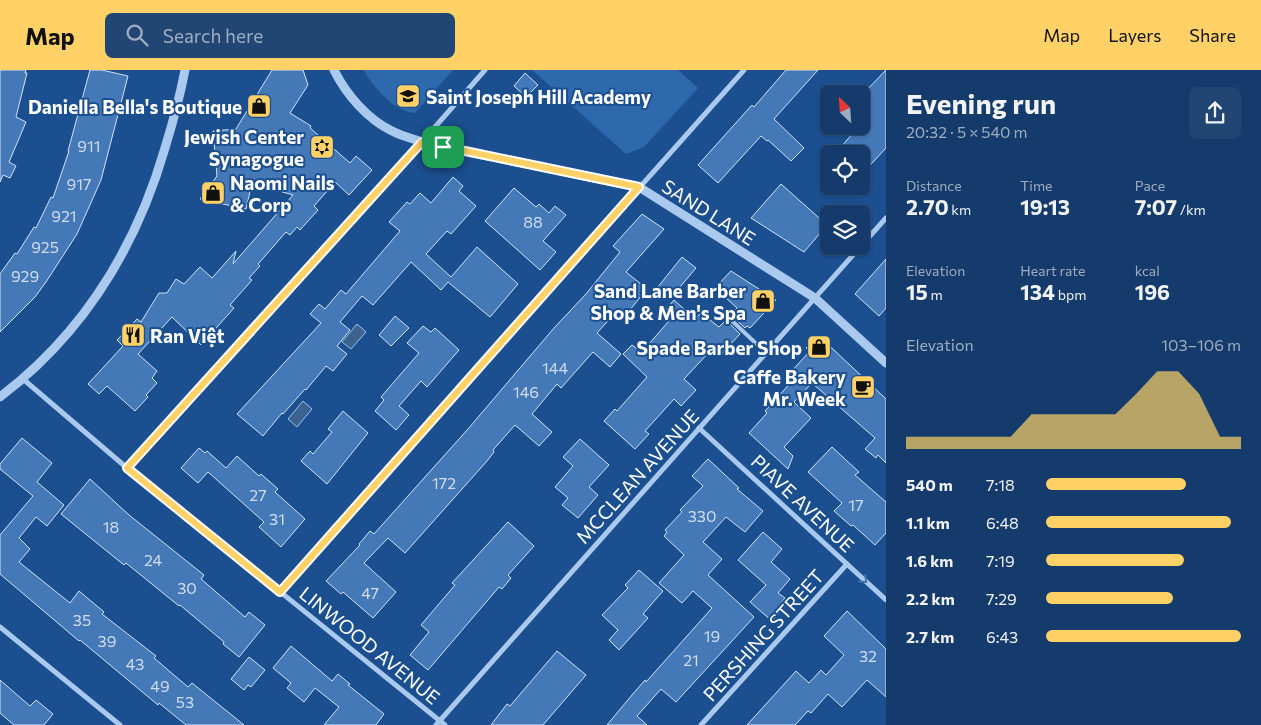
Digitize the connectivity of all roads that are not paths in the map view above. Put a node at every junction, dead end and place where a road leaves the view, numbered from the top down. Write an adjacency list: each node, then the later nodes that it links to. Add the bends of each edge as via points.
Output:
1 (184, 70): 14 (street, via 161,165 133,236 93,302 60,343)
2 (334, 70): 5 (street, SAND LANE, via 348,92 372,118 393,131)
3 (485, 70): 5 (street)
4 (744, 70): 6 (street)
5 (422, 142): 6 (street, SAND LANE); 17 (street)
6 (639, 187): 10 (street, SAND LANE); 19 (street)
7 (886, 218): 8 (street, MCCLEAN AVENUE)
8 (870, 236)
9 (853, 255): 10 (street, MCCLEAN AVENUE)
10 (815, 298): 12 (street, MCCLEAN AVENUE); 13 (street, SAND LANE)
11 (729, 318): 12 (lane)
12 (766, 353): 16 (street, MCCLEAN AVENUE)
13 (886, 363)
14 (23, 378): 15 (street); 17 (street, LINWOOD AVENUE)
15 (0, 397)
16 (699, 428): 18 (street, PIAVE AVENUE); 22 (street, MCCLEAN AVENUE)
17 (127, 468): 19 (street, LINWOOD AVENUE)
18 (847, 564): 20 (street, PIAVE AVENUE, one-way to 20); 25 (street, PERSHING STREET)
19 (280, 592): 22 (street, LINWOOD AVENUE)
20 (886, 600)
21 (0, 627): 23 (street)
22 (437, 723): 24 (street, LINWOOD AVENUE)
23 (120, 725)
24 (445, 725)
25 (701, 725)

